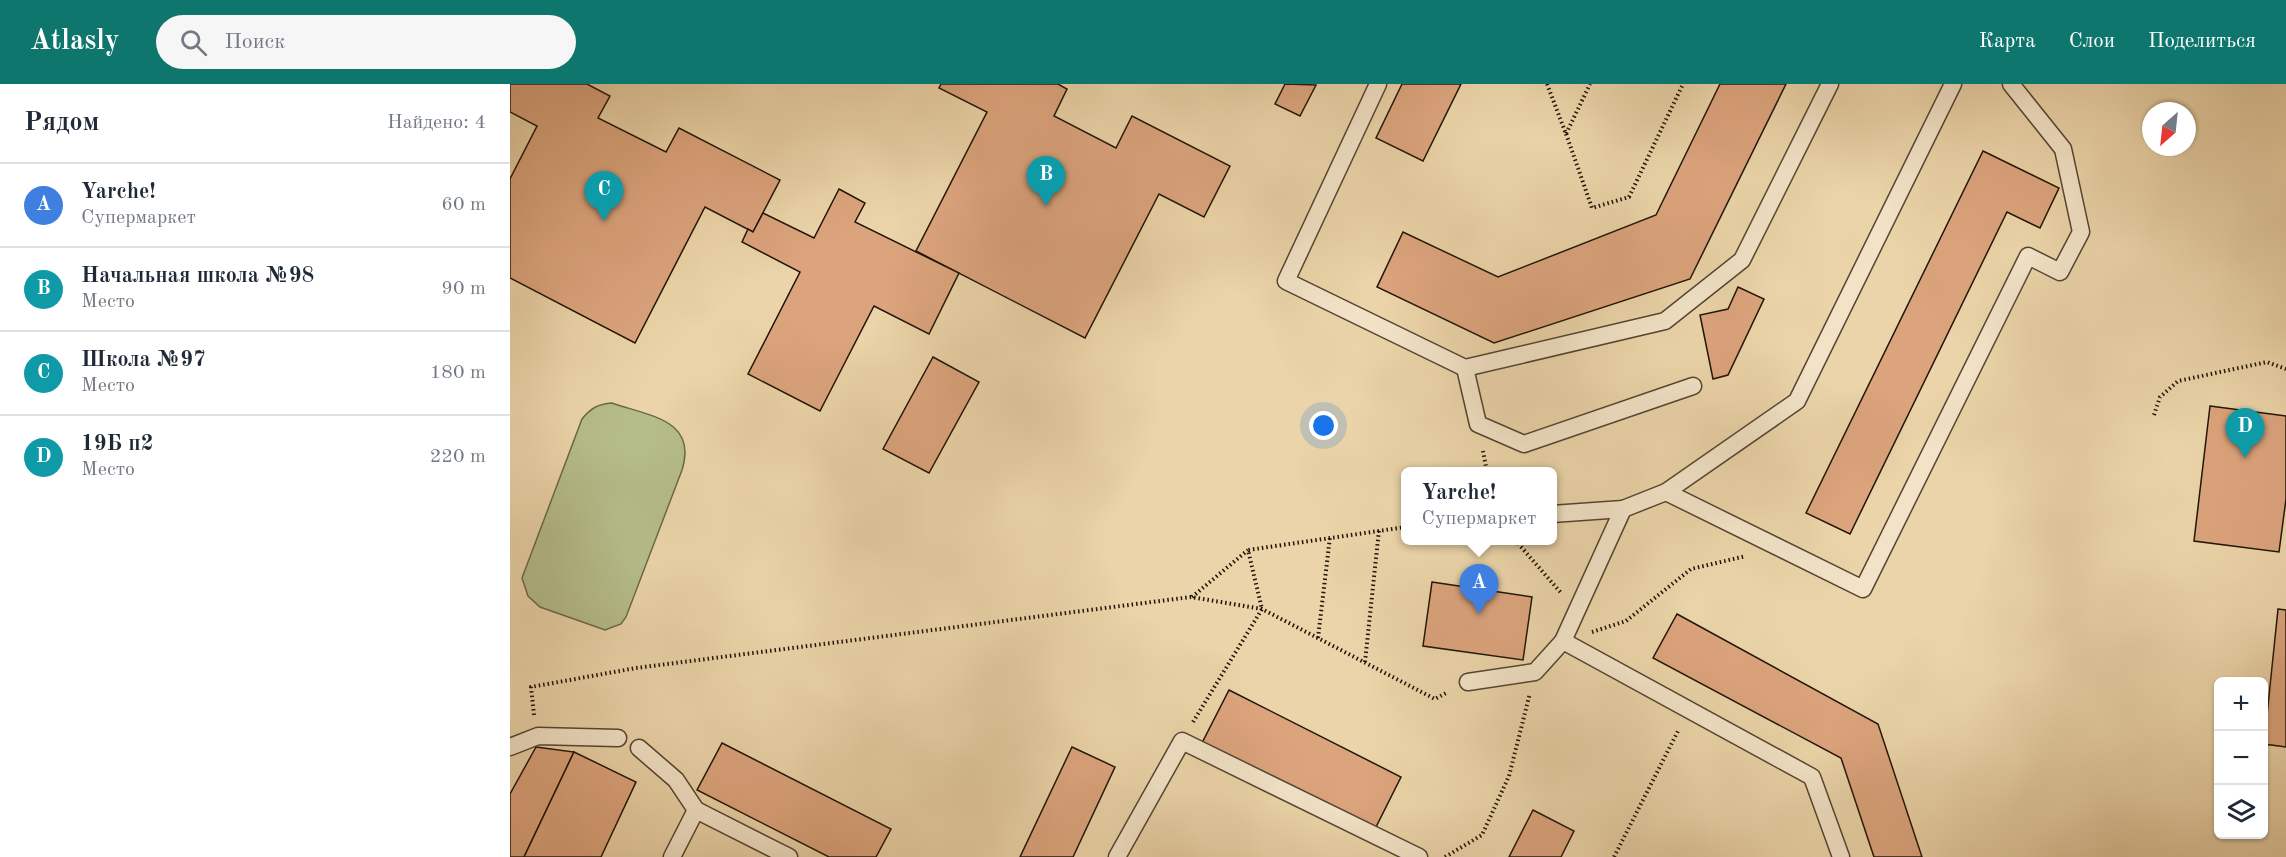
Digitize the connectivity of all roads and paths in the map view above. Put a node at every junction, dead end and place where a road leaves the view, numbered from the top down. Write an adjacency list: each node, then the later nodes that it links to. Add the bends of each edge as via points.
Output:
1 (1378, 84): 9 (lane, via 1286,281)
2 (1548, 84): 8 (path)
3 (1590, 84): 8 (path)
4 (1683, 84): 8 (path, via 1629,197 1592,208)
5 (1830, 84): 9 (lane, via 1742,260 1665,321)
6 (1953, 84): 13 (lane, via 1797,401)
7 (2011, 84): 20 (lane, via 2063,149 2080,232 2060,273 2028,256 1863,589)
8 (1566, 134)
9 (1465, 368): 11 (lane, via 1478,424 1524,444)
10 (2286, 369): 12 (path, via 2267,362 2178,381 2160,397)
11 (1693, 386)
12 (2154, 415)
13 (1666, 492): 14 (lane); 20 (lane)
14 (1623, 509): 15 (lane); 24 (lane)
15 (1557, 514)
16 (1401, 527): 17 (path)
17 (1379, 530): 18 (path); 27 (path)
18 (1330, 537): 21 (path); 25 (path)
19 (1519, 545): 24 (path)
20 (1779, 548): 26 (path, via 1691,569 1626,621)
21 (1248, 550): 22 (path); 23 (path)
22 (1191, 597): 23 (path); 31 (path, via 636,668 531,687)
23 (1262, 609): 25 (path); 33 (path)
24 (1576, 612): 26 (lane)
25 (1318, 638): 27 (path)
26 (1563, 641): 28 (lane); 30 (lane)
27 (1365, 662): 29 (path, via 1435,699)
28 (1535, 672): 29 (lane); 41 (path, via 1518,752 1482,835)
29 (1468, 682)
30 (1688, 709): 42 (path); 43 (lane, via 1812,777)
31 (535, 723)
32 (618, 738): 34 (lane, via 538,736)
33 (1182, 741): 39 (lane); 40 (lane)
34 (510, 747)
35 (639, 748): 36 (lane, via 676,780)
36 (696, 810): 37 (lane); 38 (lane)
37 (672, 857)
38 (789, 857)
39 (1117, 857)
40 (1419, 857)
41 (1445, 857)
42 (1614, 857)
43 (1841, 857)

